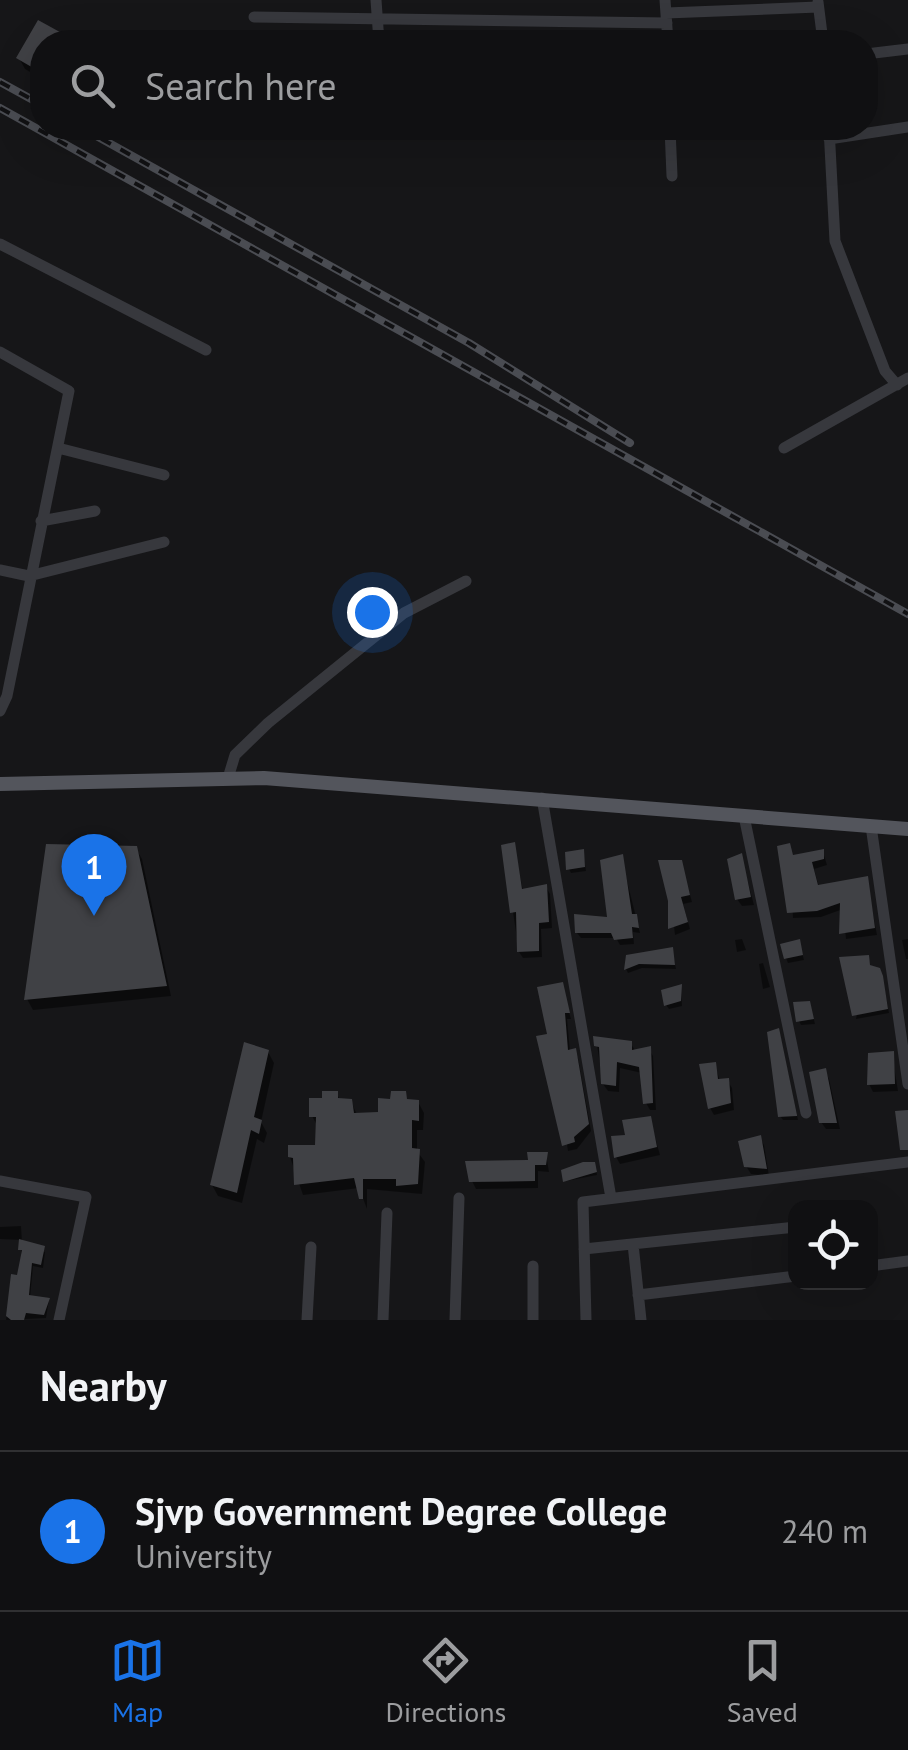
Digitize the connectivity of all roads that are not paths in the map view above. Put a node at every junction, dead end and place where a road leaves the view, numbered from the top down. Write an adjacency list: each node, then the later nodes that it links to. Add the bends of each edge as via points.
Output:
1 (376, 0): 5 (street)
2 (818, 4): 3 (street); 7 (street)
3 (666, 12): 5 (street)
4 (254, 17): 5 (street)
5 (378, 18): 6 (street)
6 (378, 30)
7 (821, 30)
8 (908, 50): 9 (street)
9 (878, 53)
10 (908, 127): 11 (street)
11 (878, 129)
12 (670, 140): 14 (street)
13 (829, 140): 18 (street, via 835,241 885,371)
14 (672, 176)
15 (0, 244): 16 (street)
16 (206, 350)
17 (1, 354): 19 (street, via 69,392)
18 (902, 382): 20 (street)
19 (58, 448): 21 (street); 23 (street)
20 (784, 448)
21 (164, 475)
22 (95, 511): 23 (street)
23 (42, 521): 26 (street)
24 (164, 542): 26 (street)
25 (0, 570): 26 (street)
26 (29, 576): 28 (street)
27 (466, 581): 29 (street, via 404,613 268,723 235,755)
28 (0, 711)
29 (228, 778): 30 (main road); 31 (main road)
30 (0, 784)
31 (542, 798): 32 (main road); 40 (street)
32 (744, 816): 33 (main road); 36 (street)
33 (871, 826): 34 (main road); 35 (street)
34 (908, 828)
35 (908, 1084)
36 (806, 1113)
37 (908, 1162): 40 (street)
38 (0, 1181): 51 (street, via 86,1198)
39 (459, 1198): 54 (street)
40 (611, 1198): 45 (street, via 583,1202)
41 (387, 1213): 53 (street)
42 (788, 1227): 43 (street)
43 (634, 1244): 45 (street); 50 (street)
44 (311, 1247): 52 (street)
45 (584, 1249): 56 (street)
46 (908, 1262): 47 (street)
47 (878, 1265)
48 (534, 1266): 55 (street)
49 (788, 1277): 50 (street)
50 (638, 1295): 57 (street)
51 (59, 1320)
52 (307, 1320)
53 (383, 1320)
54 (454, 1320)
55 (533, 1320)
56 (586, 1320)
57 (641, 1320)

